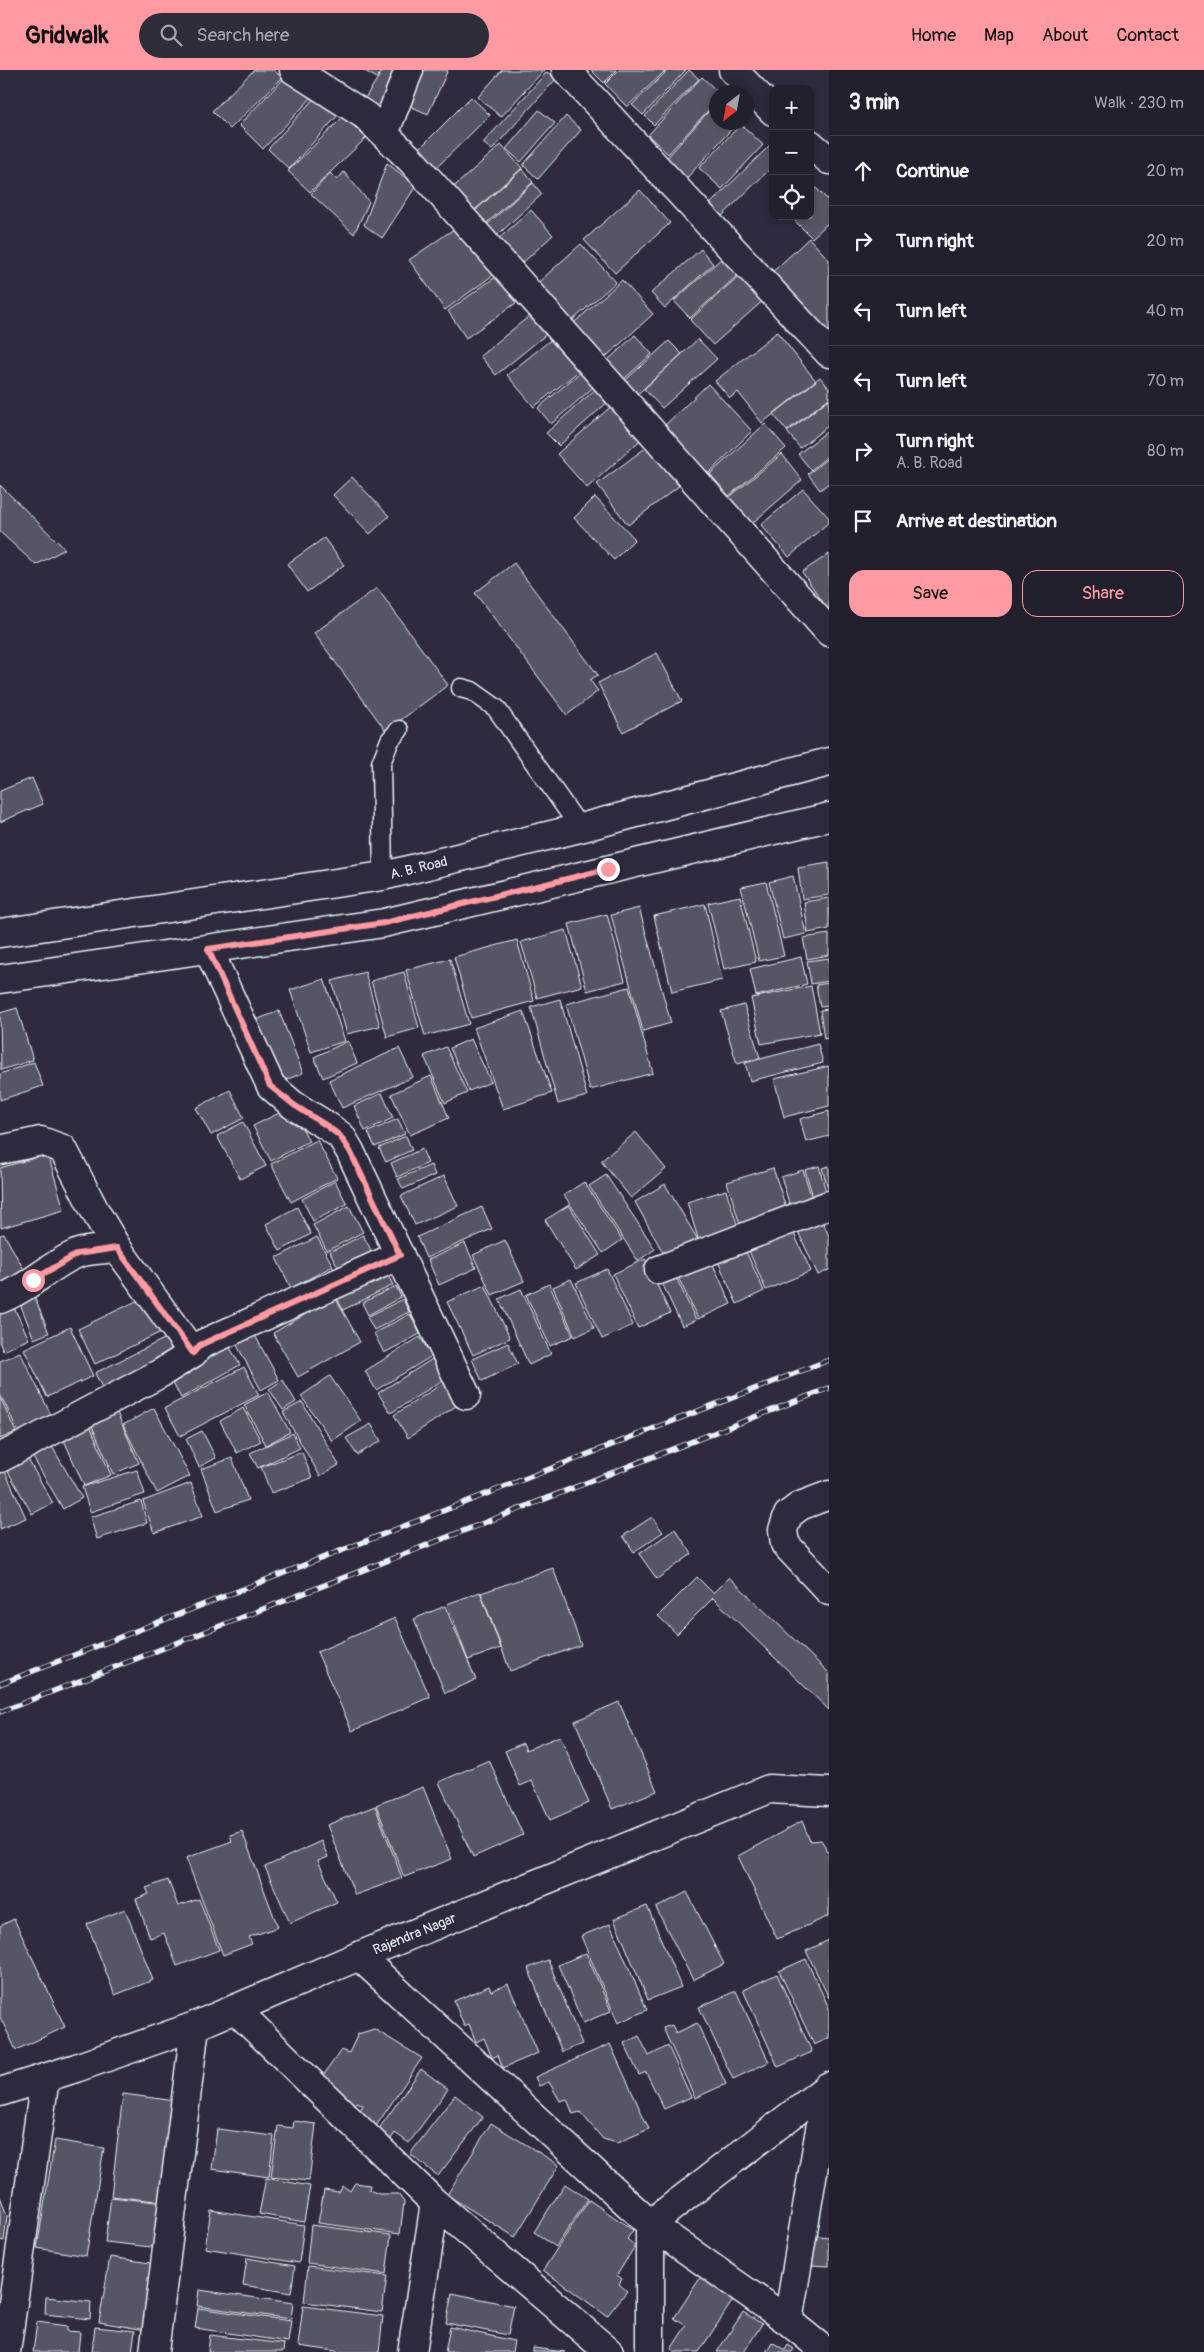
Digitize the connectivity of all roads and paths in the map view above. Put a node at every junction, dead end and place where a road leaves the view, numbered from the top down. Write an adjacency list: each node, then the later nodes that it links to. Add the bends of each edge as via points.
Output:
1 (294, 70): 6 (street, via 366,116)
2 (409, 70): 6 (street)
3 (566, 70): 9 (street)
4 (733, 70): 5 (street)
5 (769, 107)
6 (384, 134): 10 (street, via 418,168)
7 (814, 147): 8 (street)
8 (829, 160)
9 (829, 352)
10 (829, 632)
11 (461, 688): 15 (lane, via 472,691 496,708)
12 (399, 730): 16 (lane, via 390,740 382,763)
13 (829, 762): 15 (street, A. B. Road)
14 (829, 817): 18 (street, via 384,923)
15 (580, 828): 16 (street, A. B. Road)
16 (383, 876): 17 (street, A. B. Road)
17 (0, 933)
18 (208, 949): 19 (street); 23 (street, via 270,1086 340,1136)
19 (0, 979)
20 (0, 1150): 22 (street, via 41,1141 63,1149)
21 (829, 1205): 24 (street)
22 (117, 1248): 25 (street, via 77,1254); 26 (street)
23 (400, 1255): 26 (street, via 200,1345); 27 (street)
24 (660, 1270)
25 (0, 1299)
26 (193, 1353): 28 (street)
27 (466, 1394)
28 (0, 1458)
29 (829, 1495): 30 (street, via 800,1506 788,1515 783,1530 785,1544)
30 (829, 1591)
31 (829, 1792): 32 (street, Rajendra Nagar, via 769,1789)
32 (359, 1956): 33 (street, Rajendra Nagar); 39 (street)
33 (235, 2009): 34 (street, Rajendra Nagar); 38 (street)
34 (196, 2026): 35 (street, Rajendra Nagar); 42 (street)
35 (45, 2078): 37 (street, Rajendra Nagar); 41 (street)
36 (828, 2086): 39 (street); 40 (street)
37 (0, 2092)
38 (435, 2203): 43 (street); 44 (street)
39 (650, 2224): 40 (street); 45 (street)
40 (788, 2321): 46 (street)
41 (6, 2352)
42 (154, 2352)
43 (412, 2352)
44 (609, 2352)
45 (650, 2352)
46 (826, 2352)

